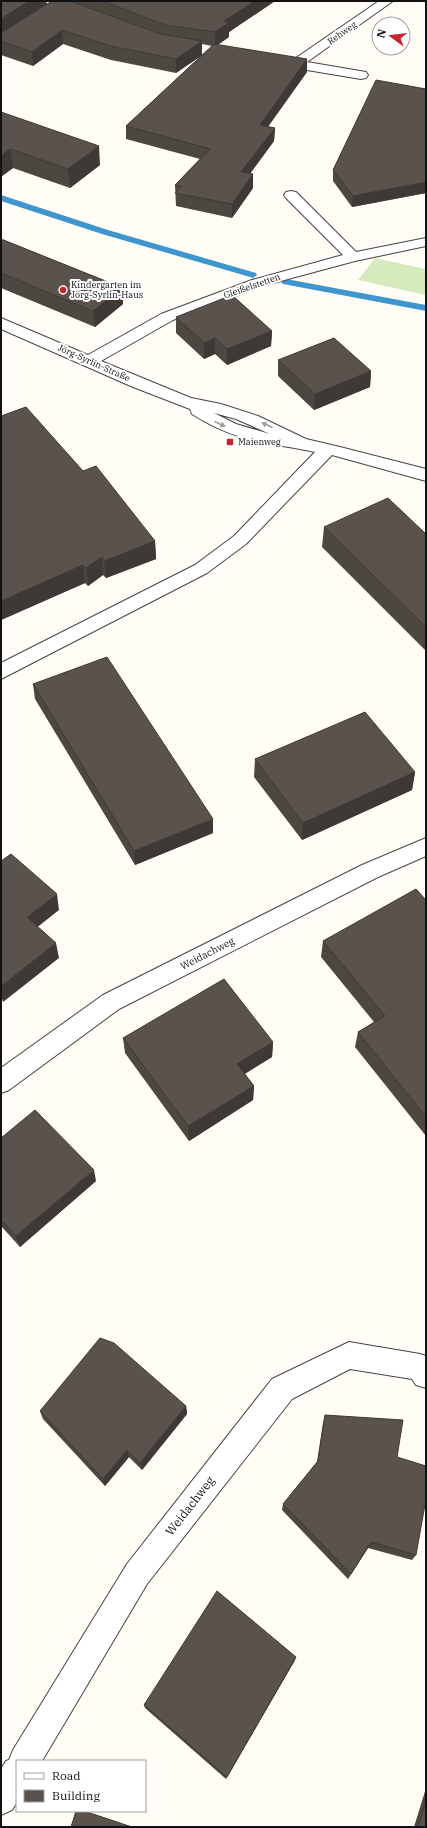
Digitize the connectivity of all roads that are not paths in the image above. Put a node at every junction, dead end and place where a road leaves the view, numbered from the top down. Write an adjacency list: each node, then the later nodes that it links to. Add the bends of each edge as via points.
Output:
1 (387, 1): 3 (street, Rehweg)
2 (265, 60): 3 (street)
3 (296, 64): 4 (street)
4 (361, 75)
5 (291, 195): 7 (street)
6 (426, 242): 7 (street, Gleißelstetten)
7 (353, 257): 9 (street, Gleißelstetten, via 257,283 167,317)
8 (1, 323): 9 (street, Jörg-Syrlin-Straße)
9 (89, 361): 10 (street, Jörg-Syrlin-Straße, via 187,403 211,420 237,432 265,440)
10 (328, 449): 11 (street, Jörg-Syrlin-Straße); 12 (street, via 240,540 201,569)
11 (426, 475)
12 (1, 672)
13 (426, 846): 14 (street, Weidachweg, via 370,871 111,1002)
14 (1, 1082)
15 (426, 1375): 16 (street, Weidachweg, via 420,1367 349,1355 282,1389 137,1574)
16 (25, 1760)
17 (16, 1774): 18 (street)
18 (1, 1799)

